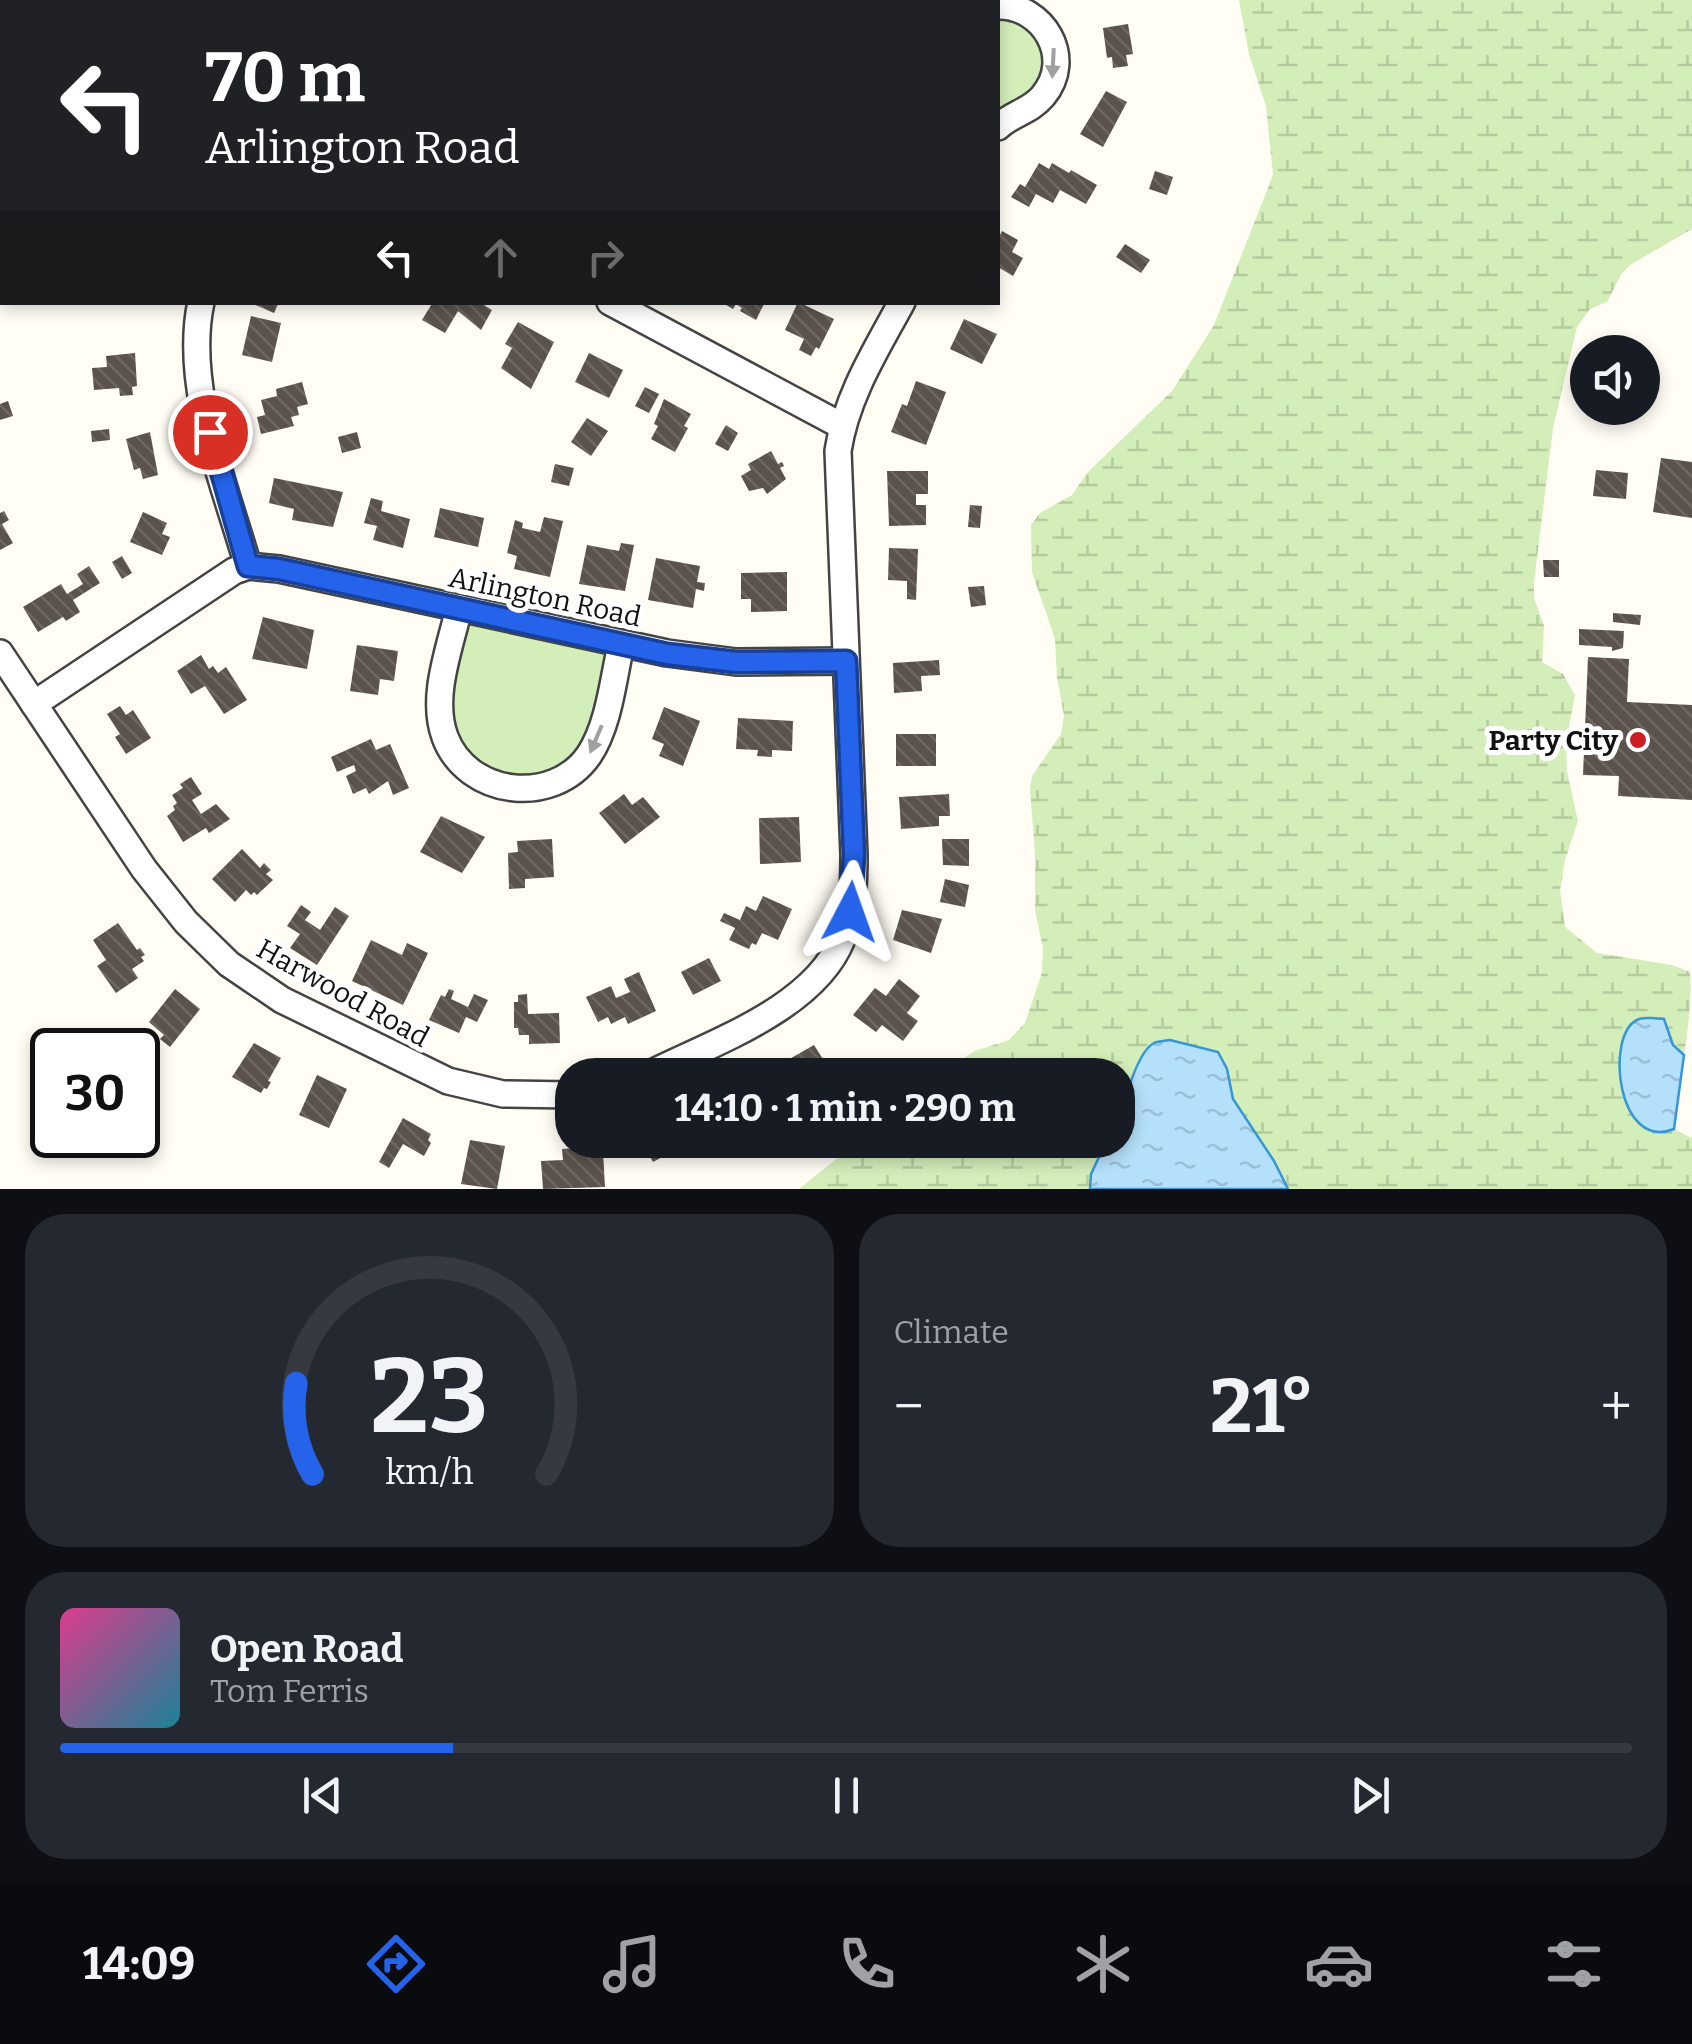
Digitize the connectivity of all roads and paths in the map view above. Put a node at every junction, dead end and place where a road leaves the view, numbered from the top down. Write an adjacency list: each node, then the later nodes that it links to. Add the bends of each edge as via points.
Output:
1 (1000, 6): 2 (street, one-way to 2, via 1022,10 1042,24 1056,63 1043,96)
2 (1000, 126)
3 (200, 305): 7 (street, via 196,375)
4 (616, 305): 6 (street)
5 (900, 305): 6 (street)
6 (842, 426): 11 (street)
7 (248, 566): 8 (street, Arlington Road); 12 (street)
8 (459, 608): 9 (street, Arlington Road); 9 (street, one-way to 8, via 599,734 582,764 554,783 495,785 465,769 441,720)
9 (621, 645): 11 (street, Arlington Road, via 736,662)
10 (0, 653): 12 (street, Harwood Road)
11 (846, 661): 13 (street, via 854,884 842,939 830,963 789,1001)
12 (34, 704): 14 (street, Harwood Road, via 164,896 254,982 448,1081 503,1094)
13 (680, 1058)
14 (555, 1095)

